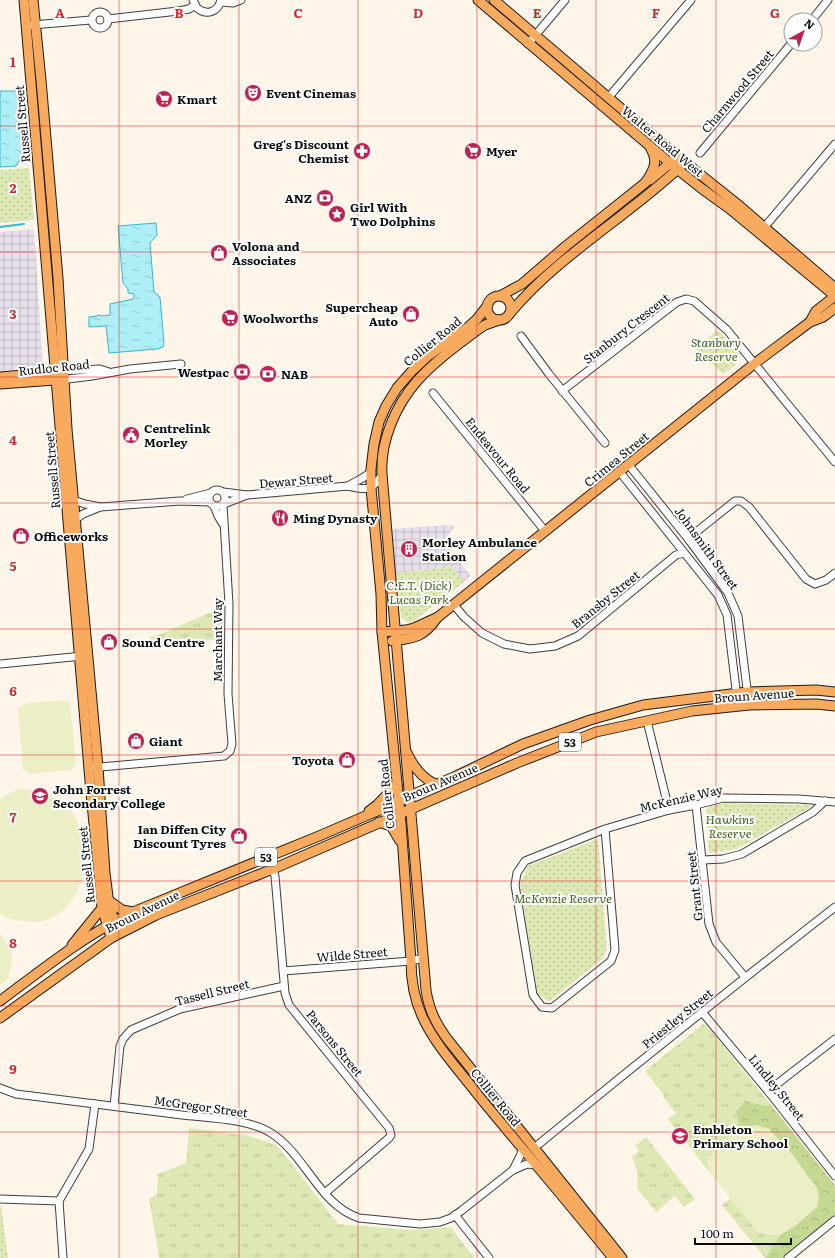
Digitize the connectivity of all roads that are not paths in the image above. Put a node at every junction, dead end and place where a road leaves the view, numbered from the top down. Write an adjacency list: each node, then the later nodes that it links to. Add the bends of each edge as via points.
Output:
1 (24, 0): 15 (main road, Russell Street)
2 (33, 0): 14 (main road, Russell Street)
3 (241, 0): 9 (street)
4 (478, 0): 17 (main road, Walter Road West)
5 (494, 0): 16 (main road, Walter Road West)
6 (565, 0): 16 (street)
7 (691, 0): 19 (street)
8 (828, 0): 11 (street)
9 (221, 1): 10 (street, via 211,12 200,11)
10 (194, 3): 12 (street, via 189,9)
11 (818, 12)
12 (108, 19): 13 (street, via 100,12 94,14); 13 (street, via 106,26 99,28)
13 (91, 20): 14 (street)
14 (36, 25): 15 (street); 27 (main road, Russell Street)
15 (25, 26): 28 (main road, Russell Street)
16 (535, 36): 17 (street); 19 (main road, Walter Road West)
17 (528, 44): 21 (main road, Walter Road West)
18 (784, 52): 22 (street, Charnwood Street)
19 (608, 98): 23 (main road, Walter Road West)
20 (835, 144): 26 (street)
21 (649, 146): 24 (main road, Walter Road West); 25 (main road, via 656,162)
22 (700, 153)
23 (682, 160): 24 (main road); 26 (main road, Walter Road West)
24 (674, 167): 25 (main road); 26 (main road, Walter Road West); 34 (main road, via 648,194 521,298)
25 (645, 183): 30 (main road, via 522,284)
26 (762, 230): 29 (main road, Walter Road West); 31 (main road, Walter Road West)
27 (55, 246): 28 (main road); 40 (main road, Russell Street)
28 (45, 255): 41 (main road, Russell Street)
29 (835, 288)
30 (500, 296): 32 (main road, via 491,299); 34 (main road, via 509,301)
31 (835, 296): 36 (main road, Crimea Street, via 816,311)
32 (488, 305): 35 (main road, via 490,315); 51 (main road, Collier Road, via 468,328 428,356 397,388 379,422)
33 (835, 308): 36 (main road, Crimea Street)
34 (511, 312): 35 (main road)
35 (500, 320): 52 (main road, Collier Road, via 485,325 463,341 411,389 391,424 383,454)
36 (810, 322): 39 (main road, Crimea Street)
37 (521, 336): 44 (street)
38 (181, 364): 40 (street, Rudloc Road, via 110,372 100,369)
39 (754, 364): 44 (street, Stanbury Crescent, via 721,324 694,301 686,299 677,302); 47 (street); 49 (main road, Crimea Street)
40 (65, 375): 41 (street, Rudloc Road); 58 (main road, Russell Street)
41 (55, 376): 42 (main road, Rudloc Road); 43 (main road, Rudloc Road); 63 (main road, Russell Street, via 64,488)
42 (0, 377)
43 (0, 384)
44 (562, 391): 46 (street)
45 (434, 393): 65 (street, Endeavour Road)
46 (605, 443)
47 (832, 454): 48 (street)
48 (835, 462)
49 (628, 464): 50 (main road, Crimea Street); 66 (street, Johnsmith Street)
50 (619, 471): 65 (main road, Crimea Street); 67 (street, Johnsmith Street)
51 (371, 472): 53 (street, Dewar Street); 54 (main road, Collier Road)
52 (382, 474): 54 (street, via 376,485); 70 (main road, Collier Road)
53 (348, 486): 54 (street, Dewar Street); 57 (street, Dewar Street)
54 (371, 488): 71 (main road, Collier Road)
55 (223, 492): 56 (street, via 217,490); 57 (street, Dewar Street); 61 (street, via 226,496)
56 (211, 493): 59 (street); 60 (street, via 209,497)
57 (247, 495): 61 (street, Dewar Street)
58 (73, 500): 62 (street); 63 (main road, Russell Street)
59 (180, 501): 60 (street); 62 (street)
60 (212, 504): 61 (street); 64 (street, Marchant Way)
61 (223, 504): 64 (street, Marchant Way)
62 (100, 507): 63 (street, via 83,514)
63 (72, 515): 72 (main road, Russell Street)
64 (224, 524): 82 (street, Marchant Way, via 230,604 230,752 224,756 198,759)
65 (545, 531): 69 (main road, Crimea Street)
66 (689, 540): 68 (street, via 735,501 741,501 749,507 806,579 815,584); 74 (street, Johnsmith Street, via 728,593 738,616)
67 (684, 553): 69 (street, Bransby Street, via 676,556 578,636 556,646 530,649 504,644 482,633); 76 (street, Johnsmith Street, via 718,595 727,615)
68 (835, 573)
69 (454, 605): 70 (main road, Crimea Street, via 438,617 429,629 416,637)
70 (396, 636): 71 (main road, Crimea Street); 81 (main road, Collier Road)
71 (383, 637): 83 (main road, Collier Road)
72 (83, 656): 73 (street); 82 (main road, Russell Street)
73 (0, 664)
74 (747, 692): 75 (main road, Broun Avenue / 53); 76 (main road, Broun Avenue / 53); 77 (street, Johnsmith Street)
75 (835, 692)
76 (738, 693): 78 (street, Johnsmith Street); 84 (main road, Broun Avenue / 53, via 643,705 590,720 522,744)
77 (749, 705): 78 (main road, Broun Avenue / 53); 79 (main road, Broun Avenue / 53)
78 (738, 706): 80 (main road, Broun Avenue / 53)
79 (835, 706)
80 (647, 720): 90 (main road, Broun Avenue / 53, via 596,732 516,762); 91 (street)
81 (404, 748): 84 (main road, via 425,779); 85 (main road, Collier Road)
82 (94, 767): 99 (main road, Russell Street); 101 (main road, Russell Street)
83 (396, 784): 86 (main road, Collier Road); 93 (main road, via 377,805)
84 (435, 784): 85 (main road, Broun Avenue / 53)
85 (409, 796): 86 (main road, Broun Avenue / 53); 90 (main road, Collier Road)
86 (398, 801): 92 (main road, Collier Road); 93 (main road, Broun Avenue / 53)
87 (825, 801): 88 (street, McKenzie Way); 89 (street, McKenzie Way, via 723,798); 97 (street, via 813,812 743,854)
88 (835, 802)
89 (696, 805): 91 (street, McKenzie Way); 97 (street, Grant Street)
90 (410, 809): 92 (main road, Broun Avenue / 53); 106 (main road, Collier Road)
91 (669, 810): 95 (street, McKenzie Way)
92 (400, 813): 94 (main road, Broun Avenue / 53); 96 (main road, Collier Road)
93 (357, 820): 102 (main road, Broun Avenue / 53)
94 (380, 822): 96 (main road, via 391,826); 98 (main road, Broun Avenue / 53)
95 (605, 829): 95 (street, McKenzie Way, via 525,861 517,873 515,885 533,995 542,1007 552,1008 611,961 615,950)
96 (402, 844): 107 (main road, Collier Road)
97 (703, 860): 109 (street, Grant Street, via 709,924 716,942)
98 (273, 868): 104 (main road, Broun Avenue / 53, via 156,915); 108 (street, Parsons Street)
99 (108, 900): 102 (main road, via 122,910); 103 (main road, Russell Street)
100 (835, 907): 109 (street, Priestley Street)
101 (102, 908): 103 (main road, Russell Street); 105 (main road)
102 (133, 912): 103 (main road, Broun Avenue / 53)
103 (110, 923): 104 (main road, Russell Street); 105 (main road, Broun Avenue / 53)
104 (114, 936): 113 (main road, Broun Avenue / 53)
105 (66, 952): 111 (main road, Broun Avenue / 53)
106 (422, 958): 107 (street, Wilde Street); 120 (main road, Collier Road, via 428,1001 434,1020)
107 (411, 961): 108 (street, Wilde Street); 119 (main road, Collier Road, via 413,988 429,1030 454,1065)
108 (283, 971): 110 (street, Parsons Street)
109 (745, 976): 112 (street, Priestley Street)
110 (284, 986): 118 (street, Tassell Street, via 189,1007 131,1030 120,1046); 124 (street, Parsons Street, via 289,1005 389,1128 391,1135)
111 (0, 1001)
112 (702, 1012): 116 (street, Lindley Street); 120 (street, Priestley Street)
113 (0, 1018)
114 (835, 1039): 116 (street)
115 (0, 1088): 117 (street, McGregor Street, via 16,1094)
116 (768, 1091): 123 (street, Lindley Street)
117 (95, 1104): 118 (street, McGregor Street); 126 (street, via 89,1149)
118 (114, 1106): 124 (street, McGregor Street, via 259,1127 280,1139)
119 (522, 1148): 121 (main road, Collier Road); 122 (street, McGregor Street)
120 (534, 1148): 132 (main road, Collier Road)
121 (536, 1165): 122 (street, McGregor Street, via 527,1164); 131 (main road, Collier Road)
122 (513, 1170): 127 (street, McGregor Street)
123 (835, 1176)
124 (325, 1193): 127 (street, McGregor Street, via 336,1206 359,1218 420,1224 440,1222)
125 (0, 1199): 126 (street)
126 (59, 1201): 129 (street)
127 (455, 1215): 130 (street)
128 (835, 1220): 133 (street)
129 (63, 1258)
130 (489, 1258)
131 (613, 1258)
132 (622, 1258)
133 (788, 1258)

